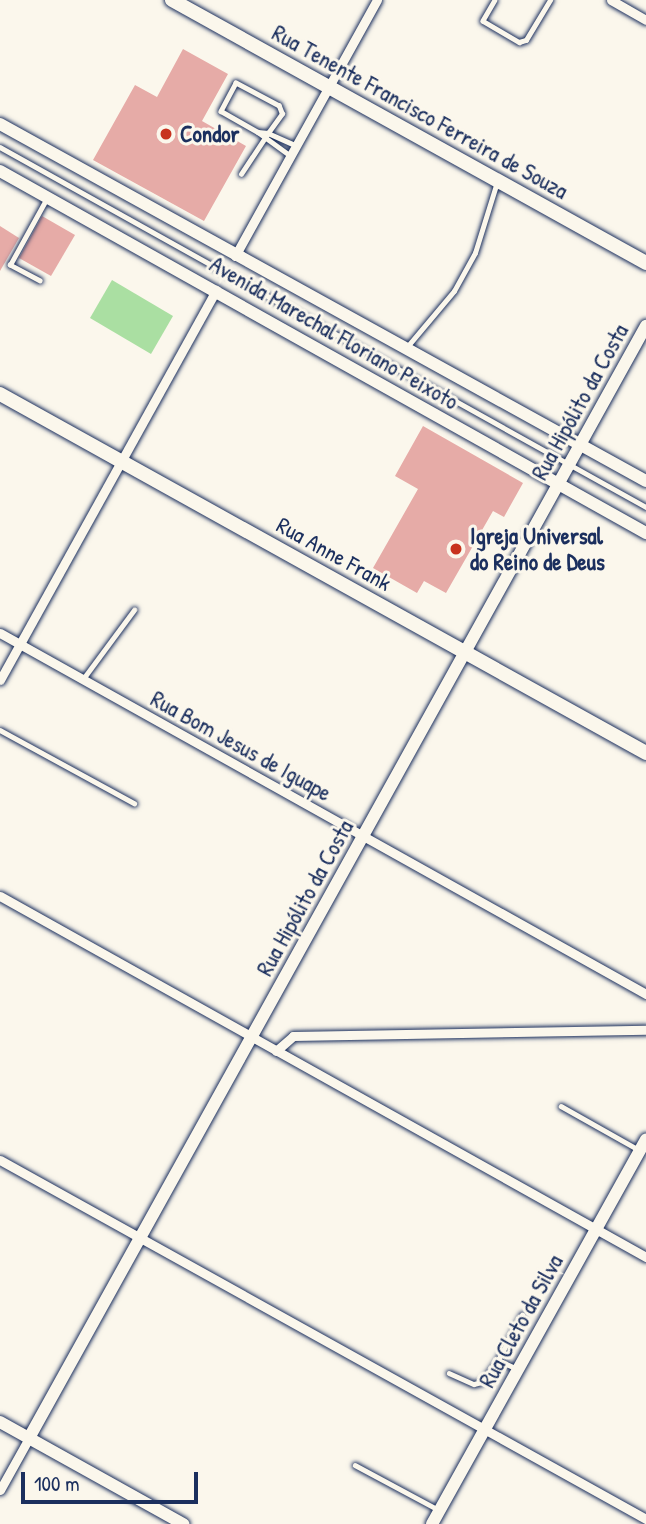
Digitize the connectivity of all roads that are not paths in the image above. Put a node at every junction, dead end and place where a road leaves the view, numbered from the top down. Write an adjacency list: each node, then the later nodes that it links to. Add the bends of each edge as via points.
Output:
1 (172, 0): 7 (main road, Rua Tenente Francisco Ferreira de Souza)
2 (377, 0): 7 (street)
3 (495, 0): 4 (lane, via 483,21 519,42 526,40)
4 (550, 0)
5 (611, 0): 6 (street)
6 (646, 20)
7 (328, 87): 12 (street); 17 (main road, Rua Tenente Francisco Ferreira de Souza)
8 (0, 124): 19 (street, Avenida Marechal Floriano Peixoto)
9 (258, 132): 10 (lane); 10 (lane, via 221,111 236,83 279,106 282,114); 11 (lane)
10 (268, 133): 11 (lane); 12 (lane)
11 (265, 140): 14 (lane); 16 (lane)
12 (296, 146): 14 (street)
13 (0, 147): 28 (lane)
14 (290, 156): 19 (street)
15 (0, 170): 18 (street, Avenida Marechal Floriano Peixoto)
16 (241, 174)
17 (498, 181): 20 (main road, Rua Tenente Francisco Ferreira de Souza); 24 (lane, via 475,253 454,291)
18 (47, 197): 21 (lane, via 10,265); 22 (street, Avenida Marechal Floriano Peixoto)
19 (235, 256): 24 (street, Avenida Marechal Floriano Peixoto)
20 (646, 264)
21 (40, 281)
22 (216, 290): 27 (street); 30 (street, Avenida Marechal Floriano Peixoto)
23 (646, 326): 26 (street, Rua Hipólito da Costa)
24 (407, 348): 26 (street, Avenida Marechal Floriano Peixoto)
25 (0, 394): 27 (main road, Rua Anne Frank)
26 (580, 445): 28 (street, Rua Hipólito da Costa); 29 (street, Avenida Marechal Floriano Peixoto)
27 (121, 461): 35 (street); 36 (main road, Rua Anne Frank)
28 (569, 464): 30 (street, Rua Hipólito da Costa); 31 (lane)
29 (646, 481)
30 (558, 484): 32 (street, Avenida Marechal Floriano Peixoto); 36 (street, Rua Hipólito da Costa)
31 (646, 507)
32 (646, 533)
33 (134, 610): 38 (lane)
34 (0, 633): 35 (street, Rua Bom Jesus de Iguape)
35 (20, 644): 37 (street); 38 (street, Rua Bom Jesus de Iguape)
36 (465, 652): 40 (main road, Rua Anne Frank); 42 (street, Rua Hipólito da Costa)
37 (0, 680)
38 (83, 680): 42 (street, Rua Bom Jesus de Iguape)
39 (0, 730): 41 (lane)
40 (646, 753)
41 (134, 803)
42 (363, 836): 44 (street, Rua Bom Jesus de Iguape); 46 (street, Rua Hipólito da Costa)
43 (0, 896): 46 (street)
44 (646, 994)
45 (646, 1030): 47 (street, via 293,1036)
46 (251, 1037): 47 (street); 52 (street, Rua Hipólito da Costa)
47 (276, 1051): 51 (street)
48 (561, 1106): 49 (lane)
49 (643, 1144): 51 (street, Rua Cleto da Silva)
50 (0, 1160): 52 (street)
51 (596, 1229): 53 (street); 56 (street, Rua Cleto da Silva)
52 (140, 1238): 59 (street); 60 (street, Rua Hipólito da Costa)
53 (646, 1257)
54 (522, 1315): 55 (lane)
55 (498, 1360): 56 (lane); 57 (lane, via 482,1382)
56 (518, 1370): 59 (street, Rua Cleto da Silva)
57 (449, 1373)
58 (0, 1422): 60 (street)
59 (485, 1429): 63 (street, Rua Cleto da Silva); 64 (street)
60 (29, 1438): 62 (street, Rua Hipólito da Costa); 65 (street)
61 (355, 1465): 63 (lane)
62 (0, 1490)
63 (439, 1511): 66 (street, Rua Cleto da Silva)
64 (646, 1519)
65 (183, 1524)
66 (432, 1524)

